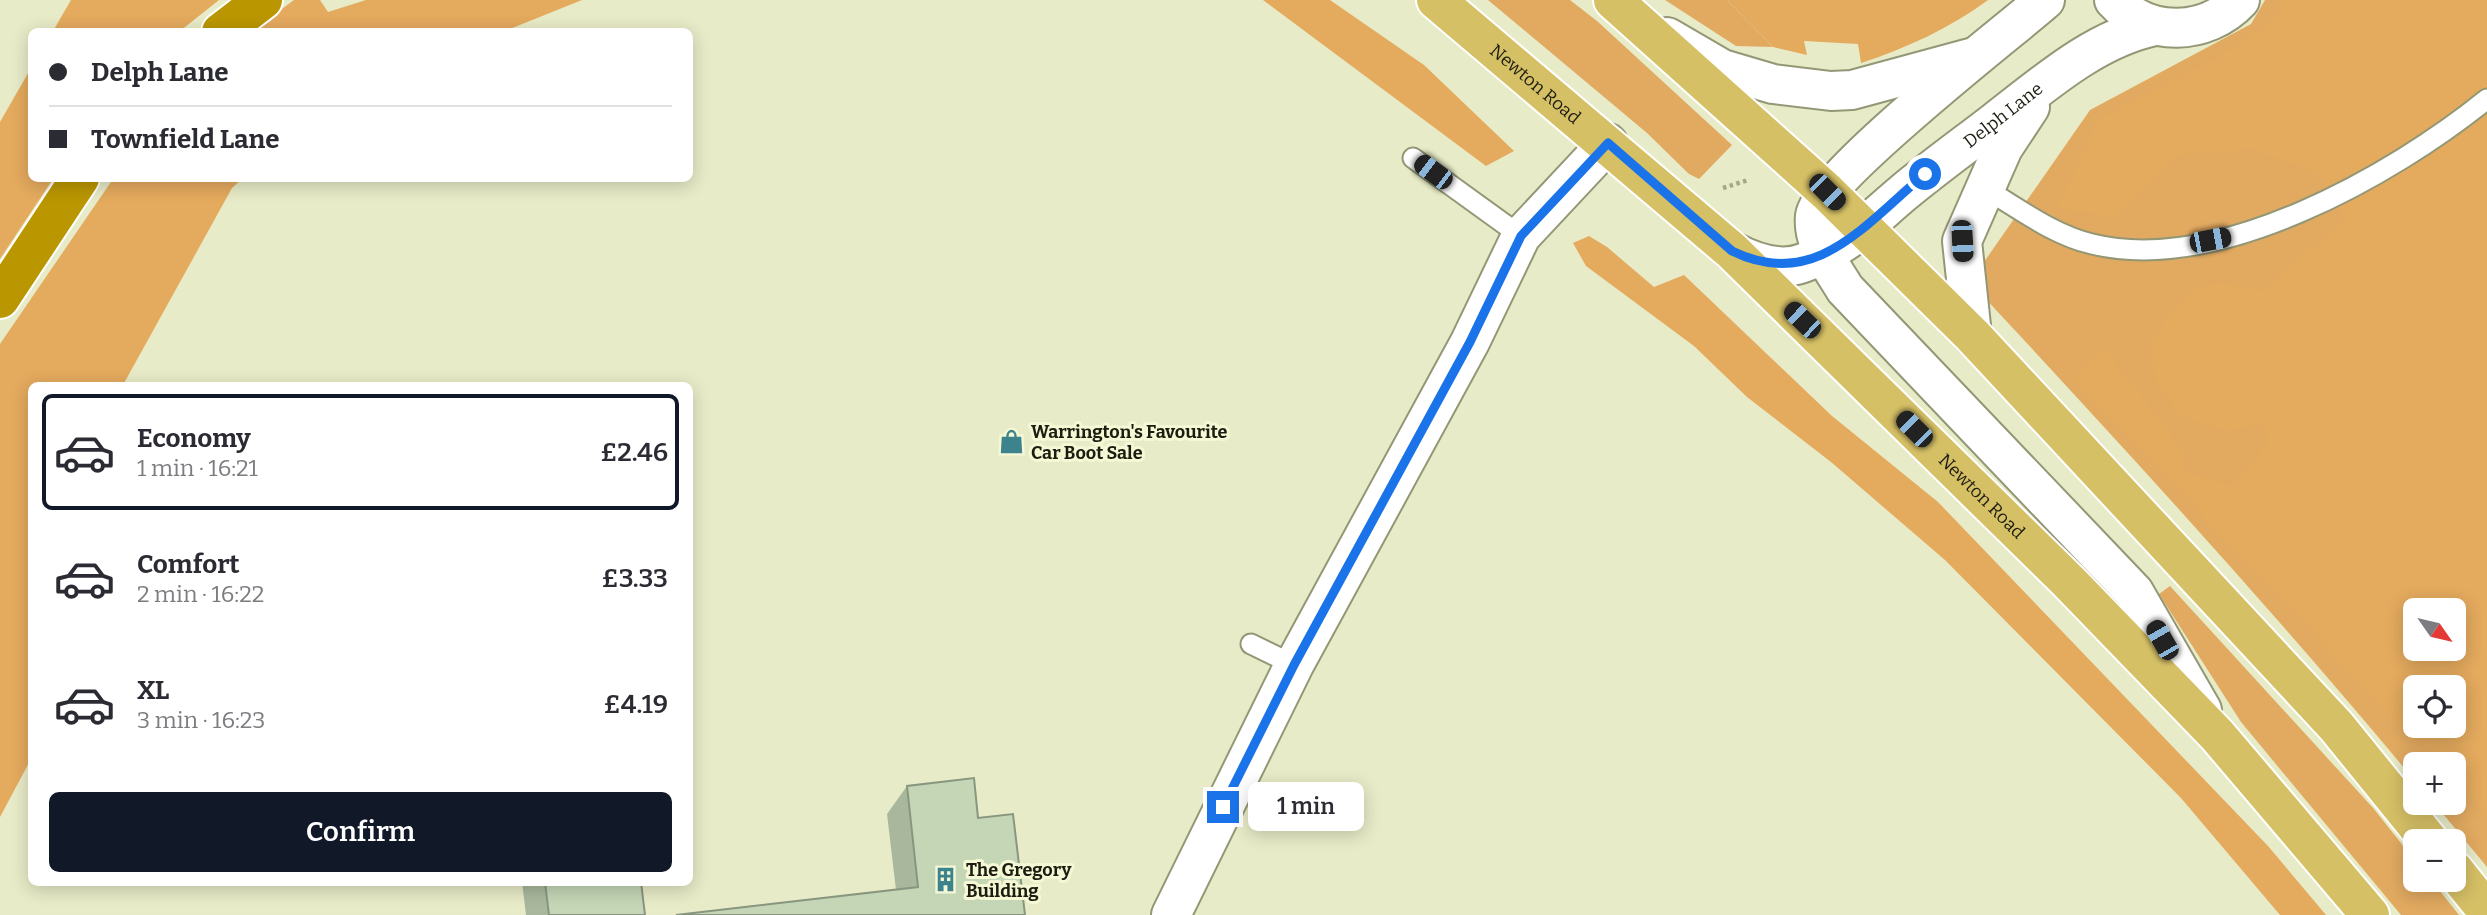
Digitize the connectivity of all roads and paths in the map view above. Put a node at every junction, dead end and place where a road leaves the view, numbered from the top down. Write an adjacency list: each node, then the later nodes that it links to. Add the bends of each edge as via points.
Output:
1 (263, 0): 8 (highway)
2 (1436, 0): 12 (main road, Newton Road)
3 (2045, 0): 9 (street)
4 (2114, 0): 7 (street, via 2133,17)
5 (2241, 0): 7 (street, via 2207,24 2182,29)
6 (1625, 10): 9 (street, via 1722,69 1773,84 1852,90); 16 (main road)
7 (2155, 26): 10 (street, Delph Lane, via 2122,35)
8 (226, 28)
9 (1981, 55): 16 (street, via 1868,148)
10 (2046, 82): 15 (street, via 2003,148); 17 (street, Delph Lane)
11 (2487, 99): 15 (lane, via 2451,128 2322,203 2274,223 2205,241 2155,249 2092,244)
12 (1608, 143): 18 (street); 19 (main road, Newton Road)
13 (1413, 158): 18 (lane)
14 (77, 182): 21 (highway)
15 (1984, 188): 22 (street, via 1962,241)
16 (1827, 192): 17 (main road); 20 (street, via 1815,214 1816,237)
17 (1863, 227): 20 (street, Delph Lane); 22 (main road)
18 (1521, 236): 24 (street, via 1470,342)
19 (1732, 251): 20 (street, Delph Lane, via 1776,266 1801,264); 25 (main road, Newton Road, via 2060,573)
20 (1824, 254): 25 (street, via 1845,289 2134,592)
21 (0, 299)
22 (1972, 335): 26 (main road, via 2336,726)
23 (1251, 643): 24 (lane)
24 (1294, 665): 29 (street)
25 (2217, 735): 30 (main road, Newton Road)
26 (2419, 829)
27 (2466, 885): 28 (main road)
28 (2487, 911)
29 (1171, 915)
30 (2370, 915)

